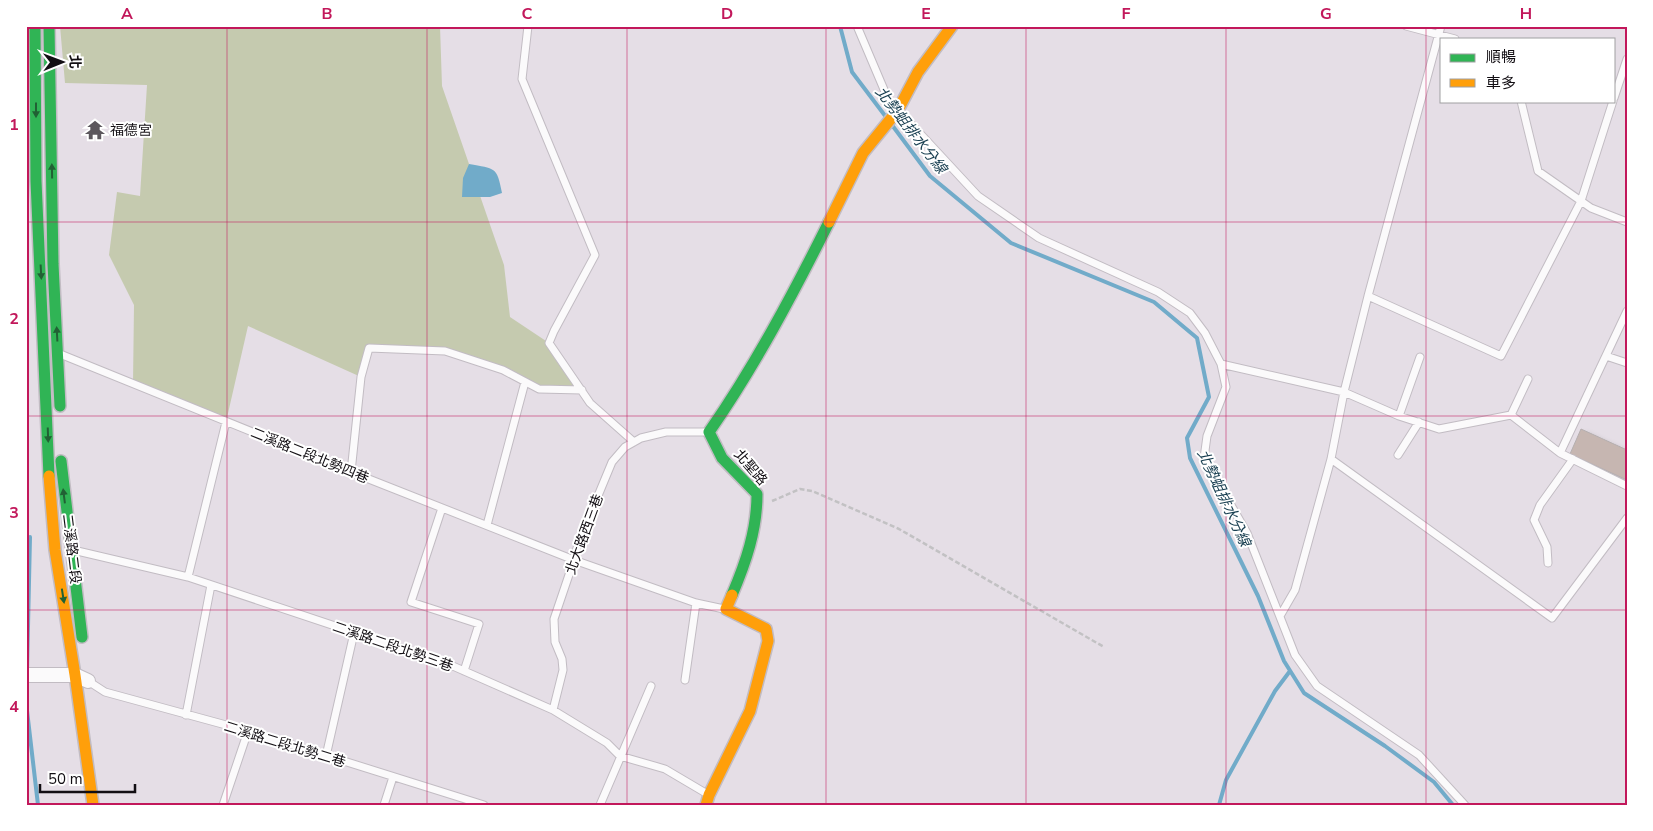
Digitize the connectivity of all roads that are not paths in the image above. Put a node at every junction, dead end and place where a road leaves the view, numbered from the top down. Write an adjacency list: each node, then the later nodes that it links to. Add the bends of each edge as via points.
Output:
1 (35, 26): 19 (main road, 二溪路二段, one-way to 19, via 36,181)
2 (49, 26): 20 (main road, one-way to 2, via 53,264)
3 (528, 26): 27 (lane, via 522,79 595,255 550,343)
4 (857, 26): 14 (lane)
5 (952, 26): 14 (main road, via 918,72)
6 (1406, 26): 8 (lane)
7 (1441, 26): 8 (lane)
8 (1439, 35): 9 (lane); 17 (lane)
9 (1451, 38)
10 (1627, 59): 11 (lane)
11 (1616, 92)
12 (1521, 102): 15 (lane, via 1538,171)
13 (1613, 102): 15 (lane)
14 (895, 113): 24 (lane, via 978,196 1039,238 1158,292 1190,313); 34 (main road, via 863,153 802,276 731,400)
15 (1581, 201): 16 (lane); 17 (lane, via 1501,356)
16 (1627, 222)
17 (1368, 296): 28 (lane)
18 (1627, 311): 21 (lane)
19 (45, 354): 20 (lane, 二溪路二段北勢四巷); 47 (main road, 二溪路二段, one-way to 47)
20 (58, 354): 29 (main road); 32 (lane, 二溪路二段北勢四巷)
21 (1606, 356): 23 (lane); 37 (lane)
22 (1420, 357): 31 (lane)
23 (1627, 363)
24 (1221, 364): 28 (lane); 54 (lane, via 1226,387 1207,436 1204,458 1247,533)
25 (1528, 379): 30 (lane)
26 (526, 382): 27 (lane, via 539,389); 41 (lane, via 503,370 445,351 369,348 361,377); 45 (lane)
27 (582, 390): 35 (lane, via 590,403)
28 (1344, 392): 31 (lane); 39 (lane)
29 (60, 413)
30 (1512, 415): 33 (lane, via 1439,429); 37 (lane)
31 (1399, 416): 33 (lane)
32 (226, 422): 41 (lane, 二溪路二段北勢四巷); 50 (lane)
33 (1419, 422): 38 (lane)
34 (709, 432): 35 (lane, 北大路西三巷, via 666,432); 53 (main road, 北聖路, via 722,458 757,494 758,509 748,557)
35 (634, 442): 48 (lane, 北大路西三巷, via 612,462)
36 (61, 452): 46 (main road, 二溪路二段, one-way to 36)
37 (1560, 453): 40 (lane)
38 (1398, 455)
39 (1331, 459): 44 (lane, via 1552,618); 54 (lane, via 1295,590)
40 (1573, 459): 42 (lane); 49 (lane, via 1540,505 1534,520 1548,547)
41 (351, 472): 43 (lane, 二溪路二段北勢四巷)
42 (1627, 486)
43 (442, 508): 45 (lane, 二溪路二段北勢四巷); 57 (lane, via 411,602 479,624)
44 (1627, 518)
45 (487, 525): 48 (lane, 二溪路二段北勢四巷)
46 (71, 549): 47 (lane, 二溪路二段北勢三巷); 50 (lane, 二溪路二段北勢三巷); 56 (main road, 二溪路二段)
47 (55, 550): 59 (main road, 二溪路二段, one-way to 59)
48 (574, 560): 52 (lane, 二溪路二段北勢四巷); 62 (lane, 北大路西三巷, via 554,619 555,642 563,670)
49 (1548, 563)
50 (188, 577): 51 (lane, 二溪路二段北勢三巷)
51 (211, 585): 55 (lane, 二溪路二段北勢三巷); 63 (lane)
52 (696, 603): 53 (lane, 二溪路二段北勢四巷); 60 (lane)
53 (726, 609): 68 (main road, via 766,629 768,641 750,711)
54 (1280, 616): 75 (lane, via 1295,655 1317,686 1419,755)
55 (354, 633): 57 (lane, 二溪路二段北勢三巷); 65 (lane)
56 (84, 653)
57 (464, 671): 62 (lane, 二溪路二段北勢三巷)
58 (26, 676): 59 (street)
59 (83, 676): 63 (lane, 二溪路二段北勢二巷, via 105,692); 69 (main road, 二溪路二段); 70 (main road, 二溪路二段, via 91,705)
60 (685, 680)
61 (651, 686): 66 (lane)
62 (553, 710): 66 (lane, 二溪路二段北勢三巷, via 607,743)
63 (186, 714): 64 (lane, 二溪路二段北勢二巷)
64 (248, 732): 65 (lane, 二溪路二段北勢二巷); 71 (lane)
65 (326, 756): 67 (lane, 二溪路二段北勢二巷)
66 (620, 756): 68 (lane, 二溪路二段北勢三巷, via 665,769); 74 (lane)
67 (393, 777): 72 (lane); 73 (lane, 二溪路二段北勢二巷)
68 (708, 800)
69 (93, 805)
70 (103, 805)
71 (223, 805)
72 (384, 805)
73 (484, 805)
74 (600, 805)
75 (1465, 805)

